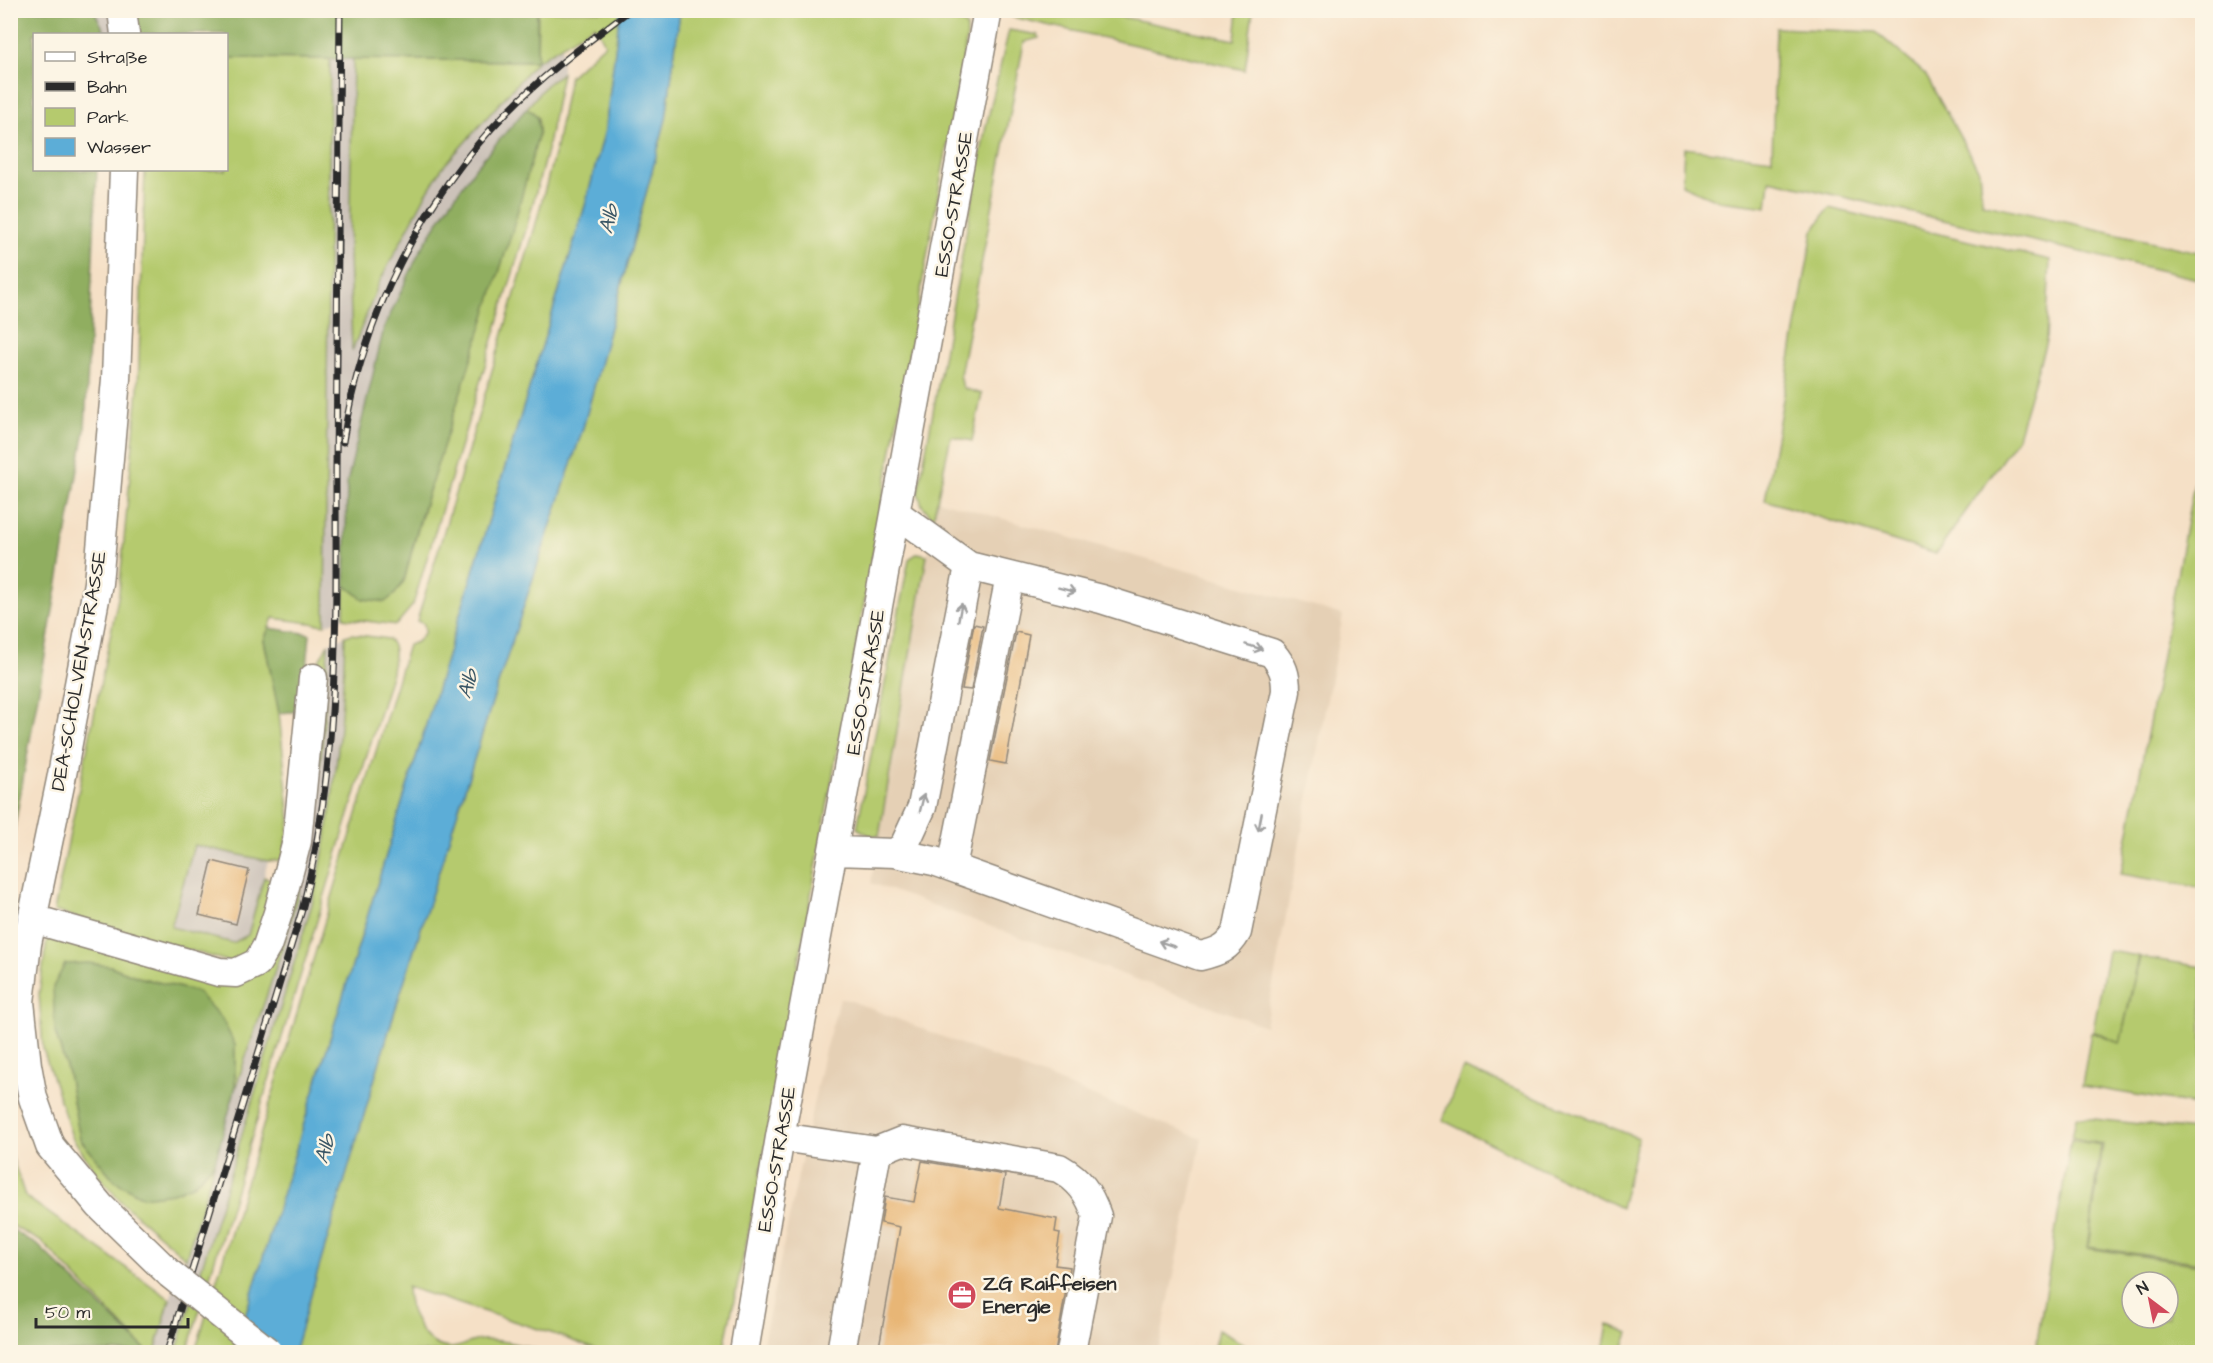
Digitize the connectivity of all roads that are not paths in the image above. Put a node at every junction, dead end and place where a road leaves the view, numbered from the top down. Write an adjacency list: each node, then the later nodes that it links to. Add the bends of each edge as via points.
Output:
1 (122, 10): 3 (street)
2 (988, 10): 5 (street, ESSO-STRASSE)
3 (125, 33)
4 (124, 171): 11 (street, DEA-SCHOLVEN-STRASSE, via 116,379 98,583)
5 (897, 514): 6 (street); 8 (street, ESSO-STRASSE)
6 (991, 572): 9 (street, one-way to 6, via 904,846 922,807); 10 (street); 10 (street, one-way to 10, via 1101,599 1272,653 1282,664 1286,691 1238,932 1219,952 1200,956)
7 (313, 678): 11 (street, via 297,841 278,913 257,963 236,973 219,972)
8 (835, 851): 9 (street); 13 (street, ESSO-STRASSE)
9 (895, 853): 10 (street)
10 (943, 864)
11 (33, 919): 12 (street, DEA-SCHOLVEN-STRASSE, via 21,1002 27,1065)
12 (22, 1100): 15 (street, DEA-SCHOLVEN-STRASSE, bridge, via 50,1146 99,1206 170,1274)
13 (780, 1137): 14 (street); 16 (street, ESSO-STRASSE)
14 (877, 1151): 17 (street); 18 (street, via 902,1141 1059,1168 1076,1178 1091,1197 1097,1215)
15 (268, 1353)
16 (744, 1353)
17 (842, 1353)
18 (1071, 1353)

